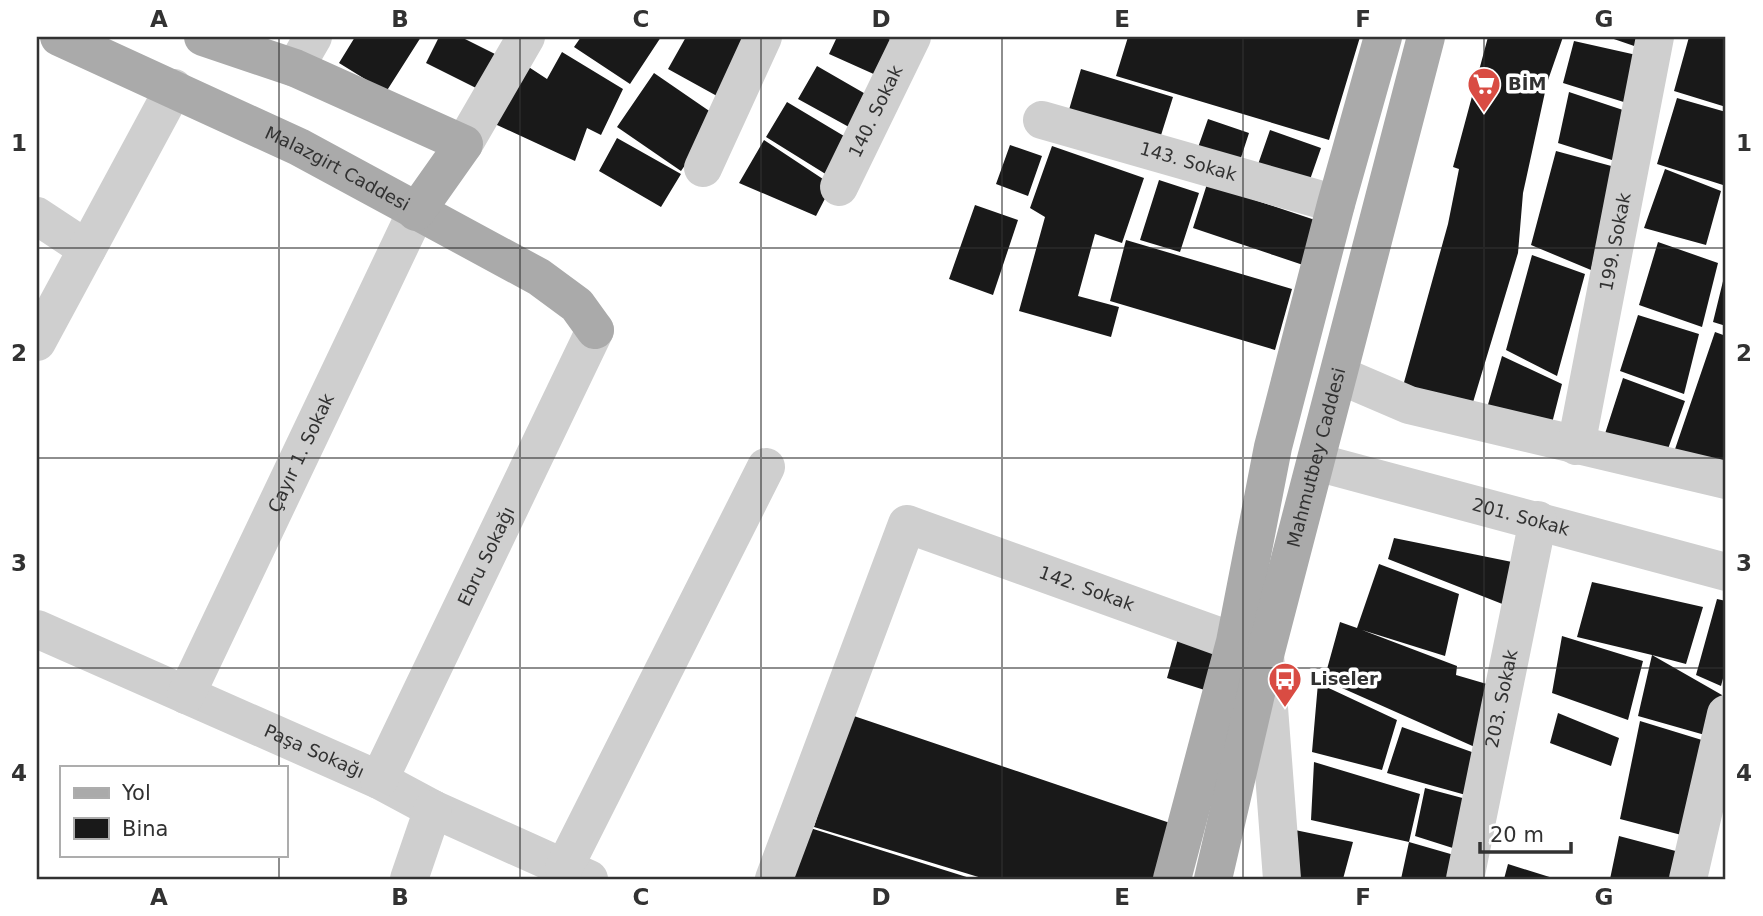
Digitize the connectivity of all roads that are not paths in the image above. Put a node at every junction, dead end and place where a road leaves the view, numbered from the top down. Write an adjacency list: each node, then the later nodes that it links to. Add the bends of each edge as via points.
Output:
1 (59, 37): 10 (main road, Malazgirt Caddesi)
2 (203, 37): 9 (main road)
3 (526, 37): 12 (street)
4 (763, 37): 13 (street)
5 (912, 37): 14 (street, 140. Sokak)
6 (1383, 37): 15 (main road, Mahmutbey Caddesi)
7 (1426, 37): 17 (main road, Mahmutbey Caddesi)
8 (1655, 37): 23 (street, 199. Sokak)
9 (304, 52): 12 (main road)
10 (174, 88): 16 (main road, Malazgirt Caddesi, via 299,147); 19 (street)
11 (1042, 120): 15 (street, 143. Sokak)
12 (464, 144): 16 (main road)
13 (703, 168)
14 (839, 187)
15 (1336, 204): 17 (main road); 30 (main road, Mahmutbey Caddesi, via 1273,447)
16 (416, 212): 20 (main road, Malazgirt Caddesi, via 539,277 577,305); 31 (street, Çayır 1. Sokak)
17 (1381, 215): 22 (main road, Mahmutbey Caddesi)
18 (37, 216): 19 (street)
19 (87, 250): 21 (street)
20 (595, 330): 33 (street, Ebru Sokağı)
21 (37, 342)
22 (1339, 375): 23 (street, via 1409,405); 24 (main road, Mahmutbey Caddesi)
23 (1576, 446): 26 (street)
24 (1316, 462): 27 (street, 201. Sokak); 30 (main road, Mahmutbey Caddesi)
25 (766, 467): 36 (street)
26 (1726, 480)
27 (1538, 520): 28 (street, 201. Sokak); 42 (street, 203. Sokak)
28 (1726, 572)
29 (37, 629): 31 (street, Paşa Sokağı)
30 (1250, 649): 38 (street, 142. Sokak, via 907,524); 39 (main road, Mahmutbey Caddesi); 40 (main road, Mahmutbey Caddesi); 41 (street)
31 (186, 695): 33 (street, Paşa Sokağı)
32 (1726, 714): 43 (street)
33 (379, 780): 34 (street, Paşa Sokağı)
34 (433, 809): 35 (street, Paşa Sokağı); 37 (street)
35 (522, 865): 36 (street, Paşa Sokağı)
36 (576, 874)
37 (409, 879)
38 (774, 879)
39 (1172, 879)
40 (1213, 879)
41 (1282, 879)
42 (1465, 879)
43 (1688, 879)

